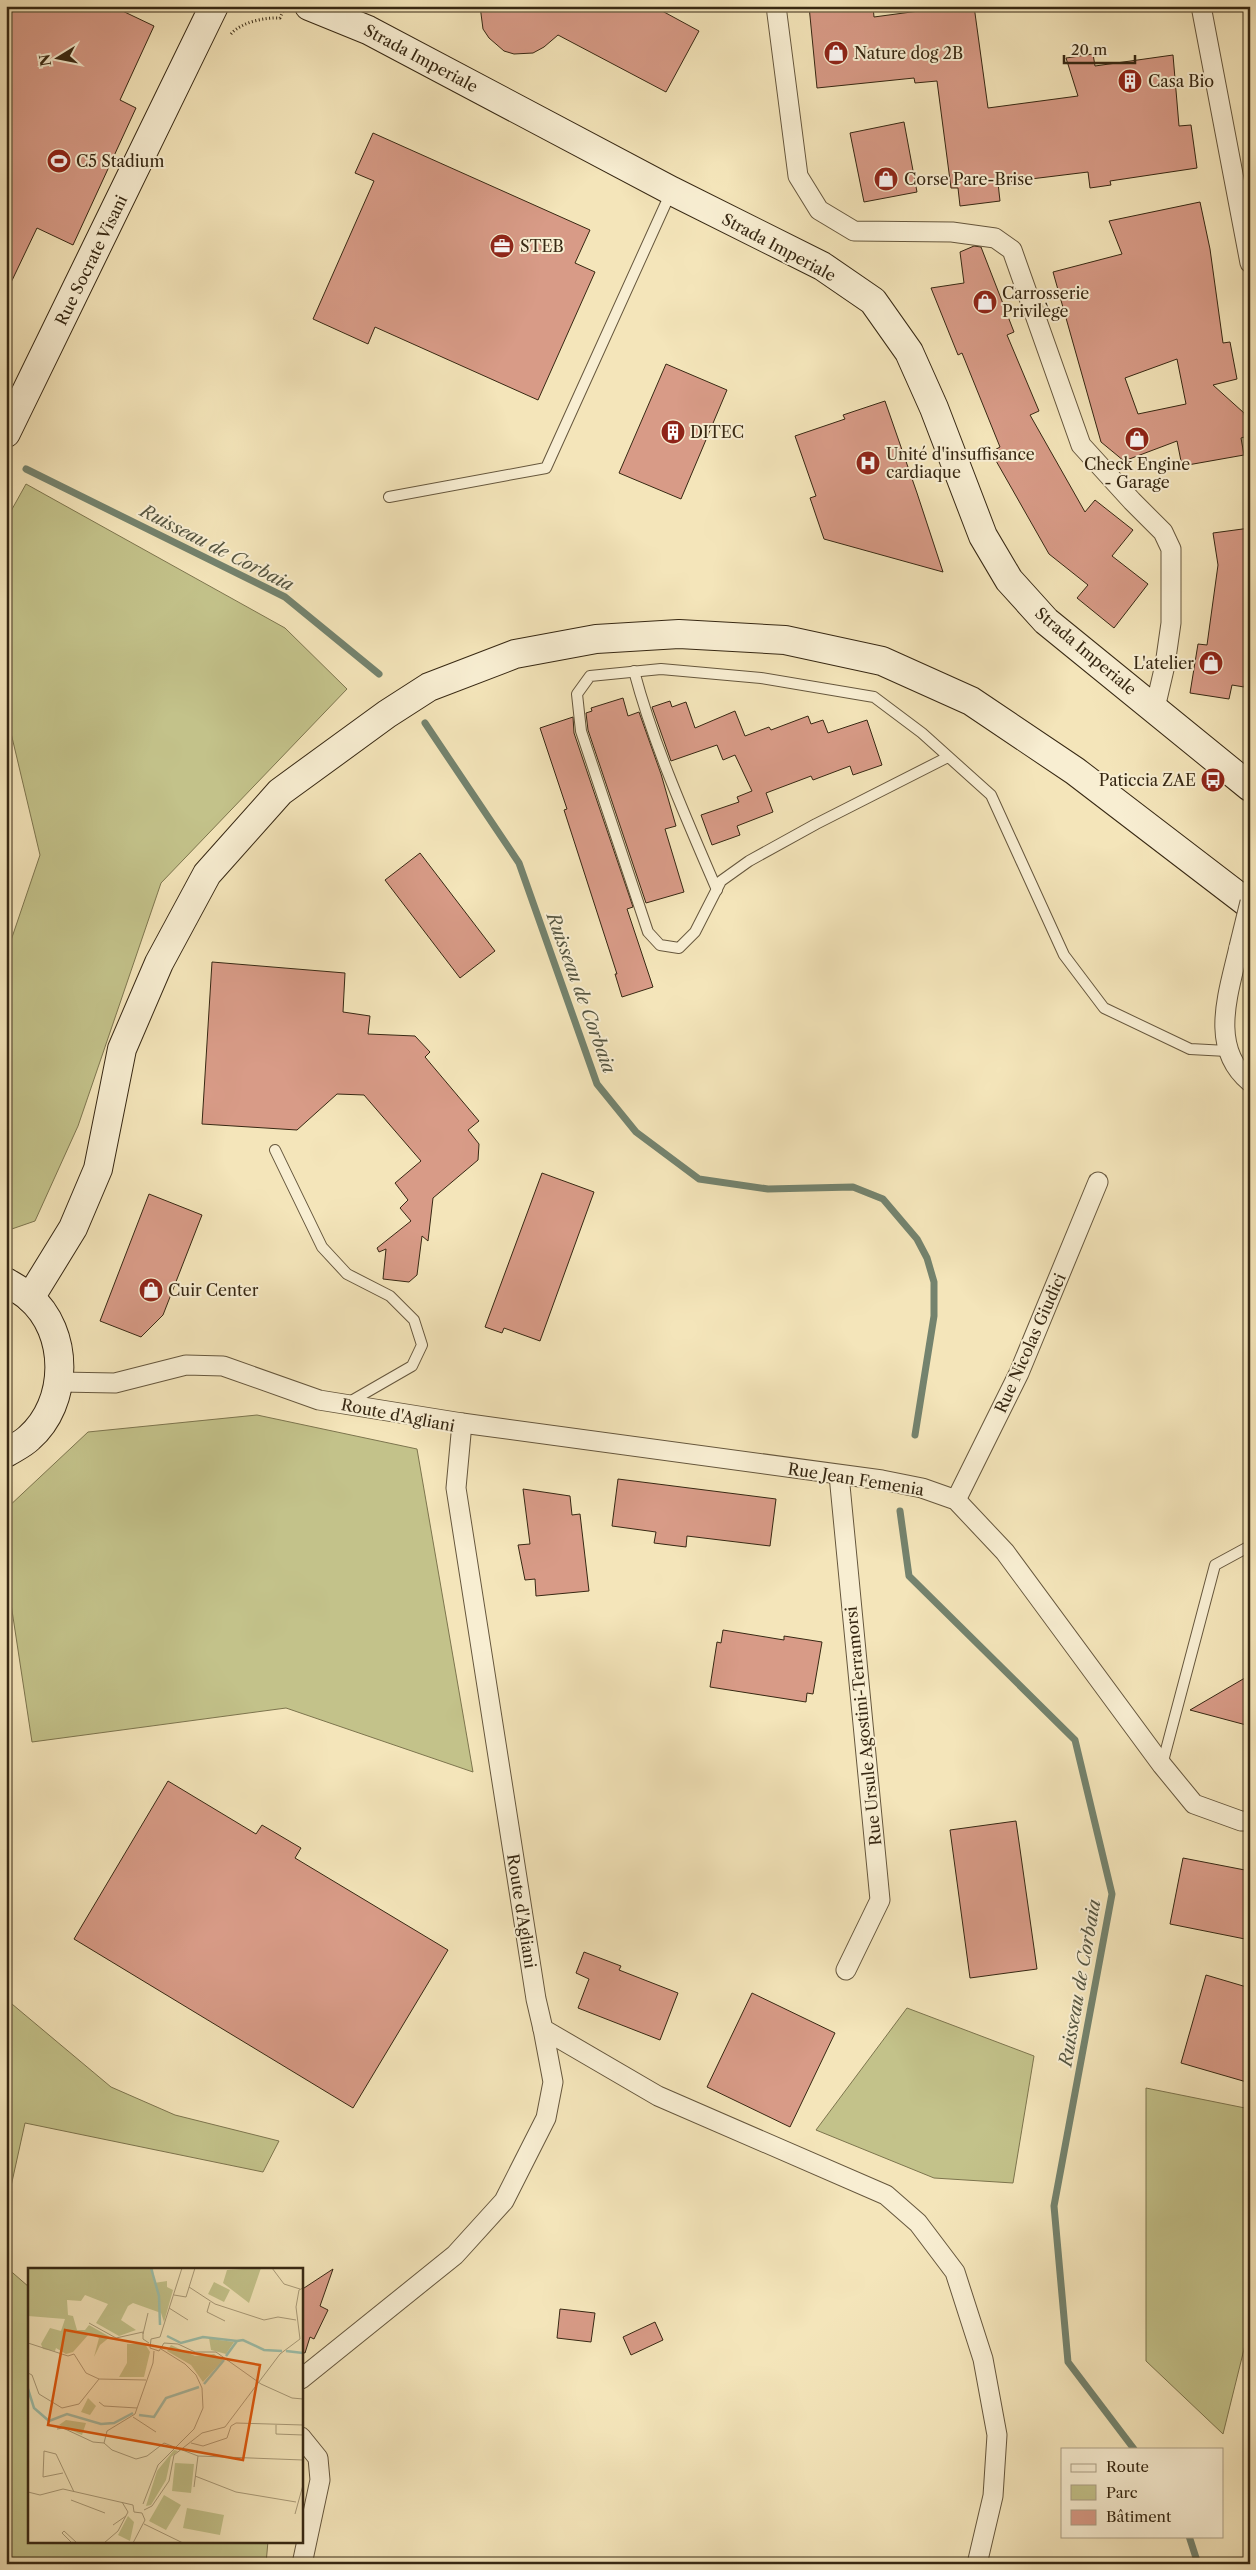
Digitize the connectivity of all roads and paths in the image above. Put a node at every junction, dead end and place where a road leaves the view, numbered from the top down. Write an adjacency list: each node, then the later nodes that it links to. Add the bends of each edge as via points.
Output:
1 (214, 6): 6 (street, Rue Socrate Visani)
2 (285, 6): 6 (path, via 280,18 268,17 247,24 233,31 224,44)
3 (309, 6): 7 (street, Strada Imperiale, via 368,30)
4 (776, 6): 12 (street, via 798,176 818,210 854,231 952,232 995,238 1012,250 1081,445 1163,532 1172,549 1171,623)
5 (1201, 6): 8 (street)
6 (200, 36): 9 (street, Rue Socrate Visani)
7 (672, 191): 10 (lane, via 546,468); 12 (street, Strada Imperiale, via 822,266 873,301 909,352 983,536 1009,580 1046,621)
8 (1250, 263)
9 (6, 433)
10 (389, 497)
11 (634, 671): 13 (lane, via 661,669 762,678 874,697); 15 (lane, via 642,703 675,791); 15 (lane, via 590,676 577,694 581,731 648,932 660,945 678,948 695,932)
12 (1155, 708): 14 (street, Strada Imperiale)
13 (948, 757): 15 (lane, via 749,861 722,881); 17 (lane, via 991,795 1064,954 1104,1008 1190,1050)
14 (1250, 787)
15 (717, 890)
16 (1250, 904): 17 (street, bridge, via 1223,1023); 22 (street, via 1075,771 971,701 882,661 785,640 679,634 596,639 515,654 429,687 387,714 280,792 207,874 159,963 122,1049 98,1169 73,1228)
17 (1227, 1051): 18 (street)
18 (1250, 1082)
19 (275, 1150): 24 (lane, via 322,1247 347,1274 390,1296 414,1320 422,1345 412,1366)
20 (1098, 1182): 28 (street, Rue Nicolas Giudici, via 1019,1373)
21 (6, 1282): 22 (street)
22 (30, 1298): 23 (street, via 48,1322 59,1351)
23 (60, 1382): 24 (street, Route d'Agliani, via 115,1383 186,1365 223,1366 319,1400); 26 (street, via 49,1413 29,1438)
24 (345, 1404): 25 (street, Route d'Agliani)
25 (462, 1424): 27 (street, Rue Jean Femenia); 33 (street, Route d'Agliani, via 456,1488)
26 (6, 1453)
27 (839, 1474): 28 (street, Rue Jean Femenia, via 922,1488); 32 (street, Rue Ursule Agostini-Terramorsi, via 880,1900)
28 (956, 1500): 30 (street, Rue Jean Femenia, via 1005,1552)
29 (1250, 1546): 30 (lane, via 1216,1565)
30 (1162, 1765): 31 (street, Rue Jean Femenia, via 1194,1804 1240,1821)
31 (1250, 1821)
32 (846, 1970)
33 (543, 2029): 34 (street, Route d'Agliani, via 553,2082 546,2118 504,2201 455,2255); 37 (street, via 658,2096 886,2195 918,2223 955,2272 982,2359 997,2435 994,2496)
34 (302, 2378)
35 (302, 2438): 36 (street, via 318,2458 320,2480)
36 (302, 2564)
37 (977, 2564)

